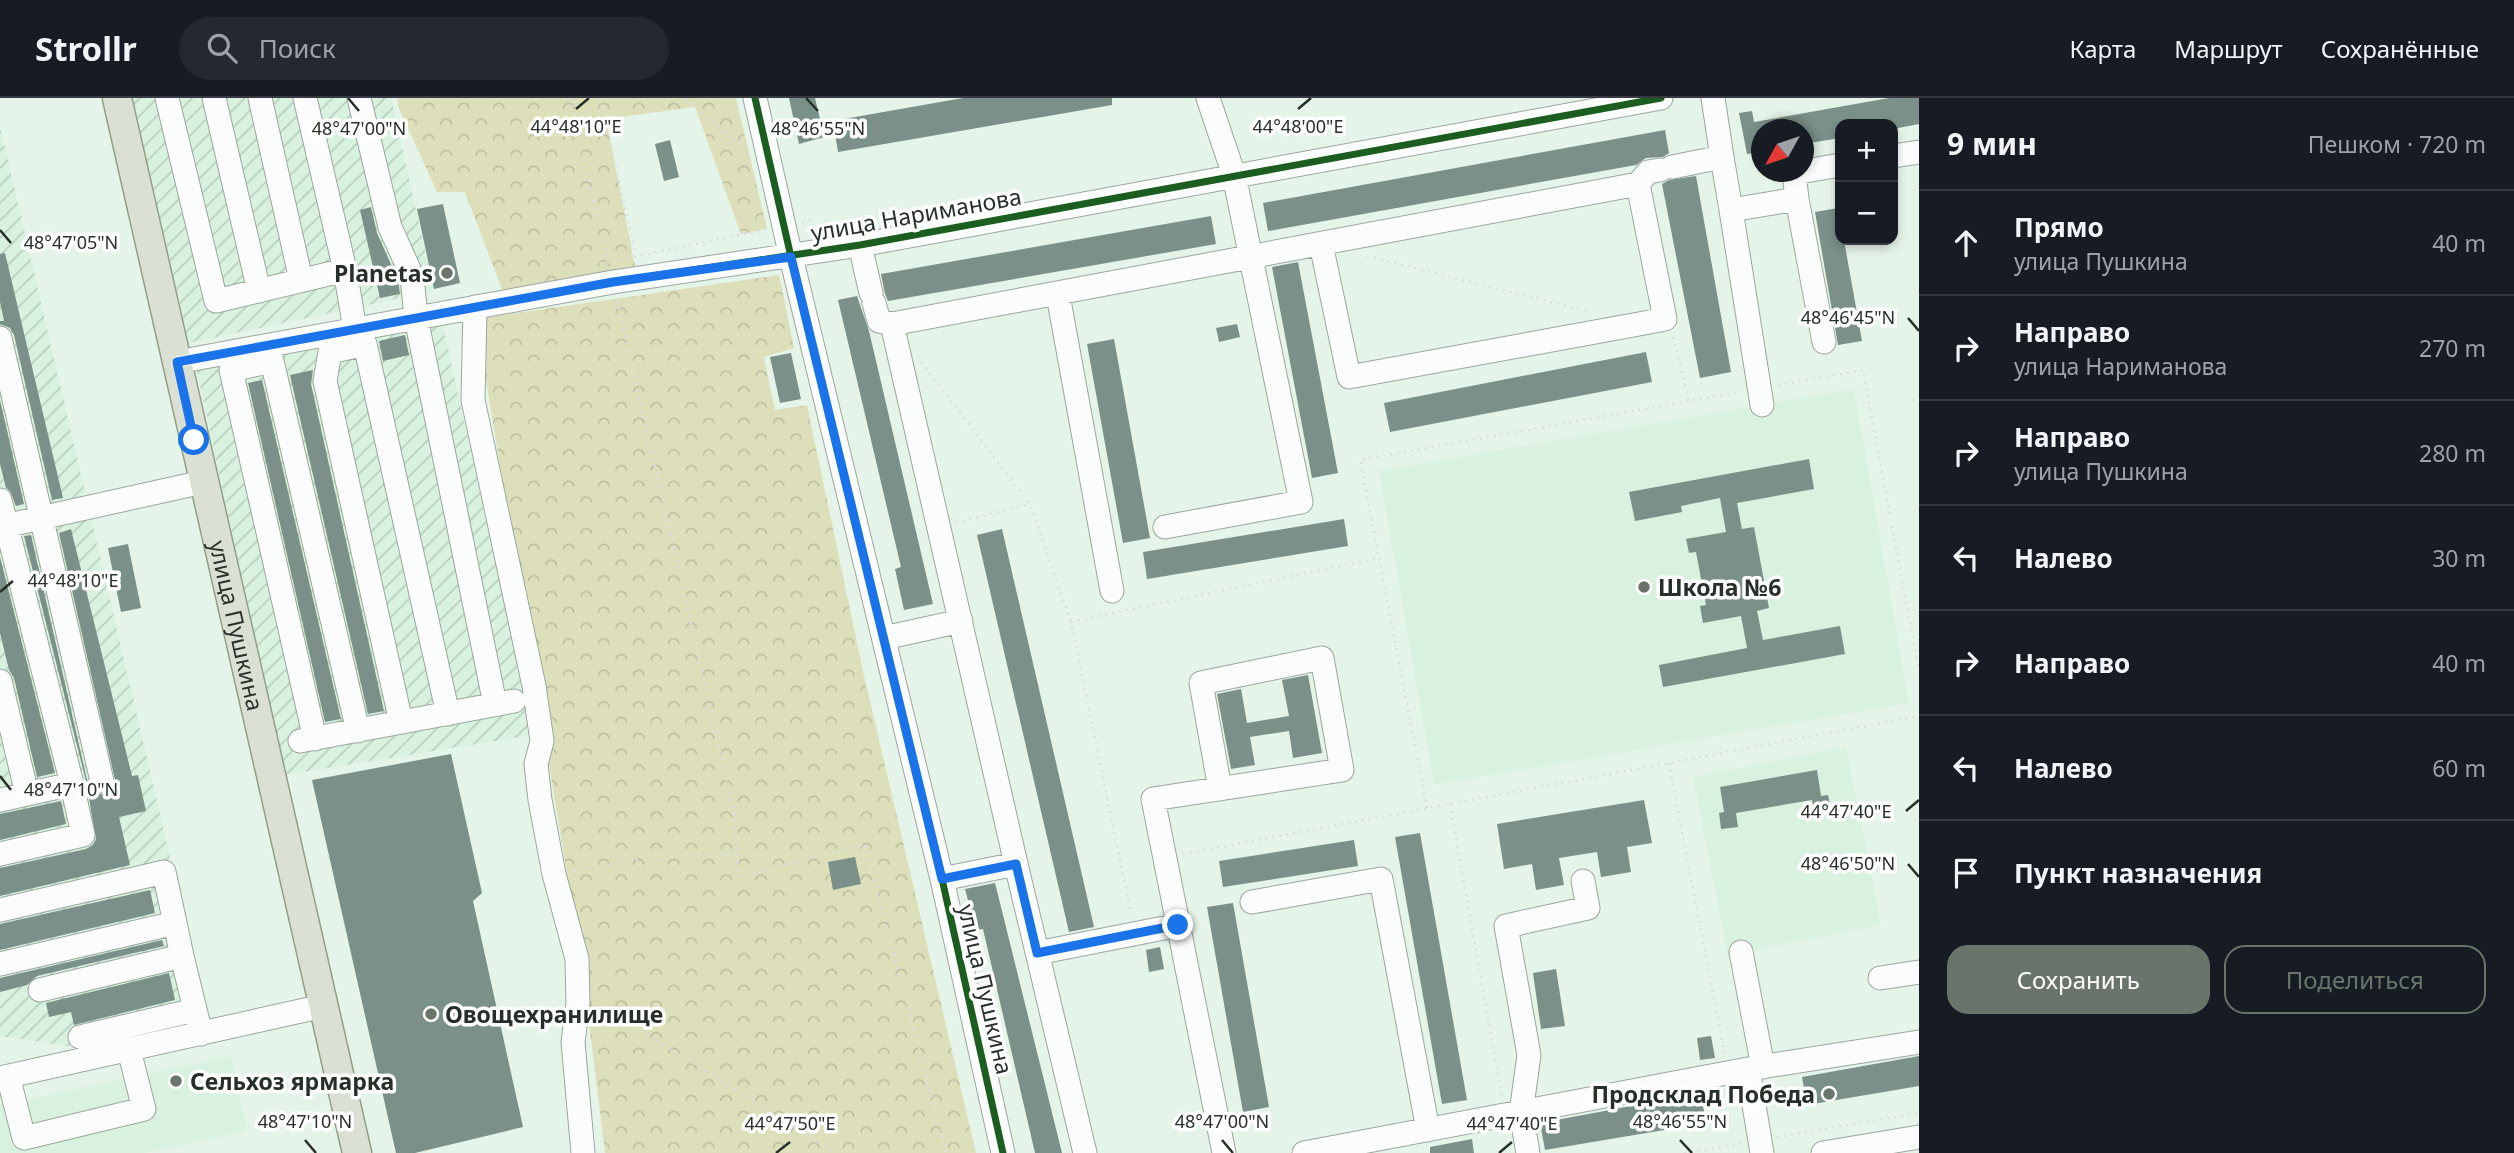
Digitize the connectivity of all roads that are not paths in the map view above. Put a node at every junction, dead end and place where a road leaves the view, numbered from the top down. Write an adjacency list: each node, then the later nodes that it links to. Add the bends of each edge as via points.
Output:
1 (117, 98): 35 (main road, улица Пушкина)
2 (167, 98): 26 (street, via 216,302)
3 (214, 98): 26 (street)
4 (260, 98): 25 (street)
5 (305, 98): 24 (street)
6 (359, 98): 29 (street, via 390,227 412,276)
7 (755, 98): 22 (street, улица Пушкина)
8 (1208, 98): 16 (street)
9 (1661, 98): 11 (street, улица Нариманова)
10 (1713, 98): 14 (street)
11 (1562, 108): 16 (street, улица Нариманова)
12 (1919, 152): 13 (street)
13 (1898, 155)
14 (1722, 157): 17 (street, via 1648,172); 19 (street)
15 (1835, 166): 18 (street, via 1794,173)
16 (1234, 175): 21 (street, улица Нариманова); 23 (street)
17 (1639, 184): 20 (street); 20 (street, via 1665,319 1639,324 1349,377)
18 (1797, 199): 19 (street); 33 (street)
19 (1731, 210): 36 (street)
20 (1321, 244): 23 (street)
21 (860, 245): 22 (street, улица Нариманова); 30 (street, via 879,321)
22 (791, 257): 28 (street, улица Нариманова, via 610,272); 44 (street, улица Пушкина)
23 (1252, 257): 27 (street); 41 (street, via 1301,502)
24 (345, 270): 25 (street); 31 (street)
25 (301, 281): 26 (street)
26 (259, 291)
27 (1058, 295): 30 (street); 42 (street)
28 (475, 307): 29 (street, улица Нариманова); 83 (street, via 473,400 534,687 542,741 536,764 554,874 577,959 573,1042)
29 (416, 318): 31 (street, улица Нариманова); 46 (street, via 504,703)
30 (892, 324): 43 (street)
31 (355, 329): 34 (street, улица Нариманова)
32 (0, 338): 39 (street)
33 (1824, 342)
34 (329, 343): 35 (street, улица Нариманова); 46 (street, via 365,344); 47 (street, via 325,380)
35 (177, 362): 37 (main road, улица Пушкина)
36 (1761, 397)
37 (203, 482): 39 (street); 69 (main road, улица Пушкина)
38 (0, 500): 40 (street)
39 (42, 517): 40 (street); 49 (street)
40 (3, 526): 50 (street)
41 (1165, 527)
42 (1112, 591)
43 (961, 621): 44 (street); 55 (street)
44 (884, 638): 56 (street, улица Пушкина)
45 (0, 681): 52 (street)
46 (448, 714): 47 (street)
47 (401, 722): 48 (street)
48 (358, 731): 48 (street, via 272,361 231,370 308,740)
49 (102, 781)
50 (72, 784): 52 (street); 54 (street, via 83,835)
51 (1220, 789): 51 (street, via 1342,769 1322,658 1200,683); 61 (street, via 1153,799)
52 (27, 794): 53 (street)
53 (0, 800)
54 (0, 855)
55 (1016, 864): 56 (street); 63 (street)
56 (942, 879): 84 (street, улица Пушкина)
57 (1583, 881): 77 (street, via 1588,908 1506,926 1529,1055)
58 (1252, 902): 78 (street, via 1381,879)
59 (0, 910): 60 (street, via 164,872)
60 (175, 923): 64 (street); 65 (street)
61 (1178, 925): 63 (street); 86 (street)
62 (1741, 952): 75 (street)
63 (1037, 953): 85 (street)
64 (182, 956): 68 (street); 70 (street)
65 (0, 964)
66 (1919, 972): 67 (street)
67 (1880, 978)
68 (40, 990)
69 (323, 1006): 71 (street); 82 (main road, улица Пушкина)
70 (195, 1010): 71 (street); 72 (street)
71 (201, 1034): 74 (street)
72 (80, 1037)
73 (1919, 1042): 75 (street)
74 (130, 1050): 76 (street); 76 (street, via 144,1109 24,1138)
75 (1746, 1070): 77 (street); 80 (street)
76 (4, 1077)
77 (1513, 1115): 78 (street); 88 (street)
78 (1429, 1130): 87 (street)
79 (1919, 1137): 81 (street)
80 (1761, 1147)
81 (1890, 1147): 89 (street)
82 (357, 1153)
83 (583, 1153)
84 (1003, 1153)
85 (1085, 1153)
86 (1224, 1153)
87 (1304, 1153)
88 (1528, 1153)
89 (1823, 1153)

